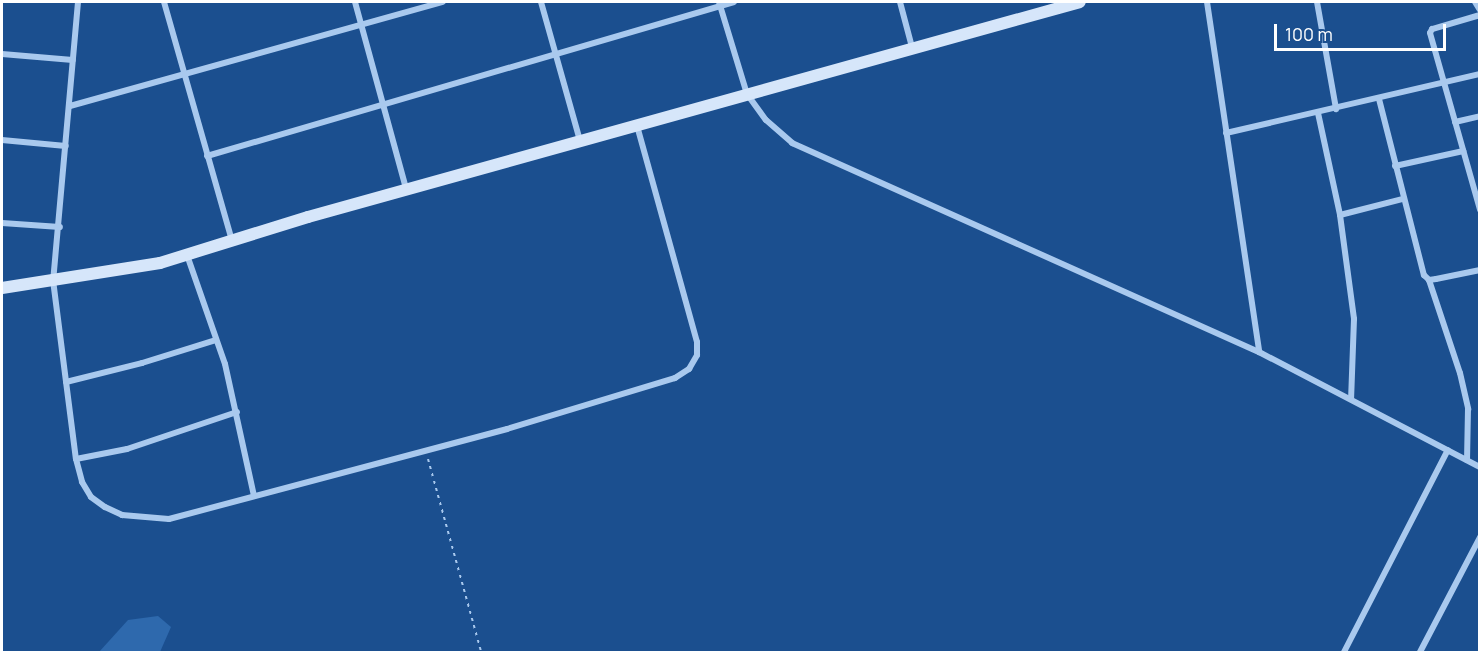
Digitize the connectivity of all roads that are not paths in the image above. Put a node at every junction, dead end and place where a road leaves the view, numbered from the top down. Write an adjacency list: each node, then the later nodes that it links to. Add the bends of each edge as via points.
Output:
1 (78, 2): 18 (street)
2 (164, 2): 19 (street)
3 (355, 2): 14 (street)
4 (443, 2): 14 (street)
5 (541, 2): 17 (street)
6 (734, 2): 12 (street)
7 (900, 2): 15 (street)
8 (1080, 2): 15 (street)
9 (1207, 2): 31 (street)
10 (1317, 2): 26 (street)
11 (1475, 2): 13 (street)
12 (720, 3): 17 (street); 22 (street)
13 (1479, 12): 21 (street, via 1430,33)
14 (362, 24): 19 (street); 24 (street)
15 (912, 48): 22 (street)
16 (2, 54): 18 (street)
17 (556, 54): 24 (street); 33 (street)
18 (73, 60): 25 (street)
19 (185, 74): 25 (street); 36 (street)
20 (1479, 74): 21 (street)
21 (1444, 83): 23 (street); 29 (street)
22 (747, 94): 30 (street); 51 (street, via 766,120 792,143)
23 (1379, 99): 26 (street); 37 (street)
24 (384, 102): 36 (street); 38 (street)
25 (70, 106): 34 (street)
26 (1336, 109): 27 (street)
27 (1318, 113): 31 (street); 41 (street)
28 (1479, 116): 29 (street)
29 (1455, 122): 35 (street)
30 (637, 125): 33 (street); 59 (street, via 697,342 695,362 690,369 675,378)
31 (1226, 134): 51 (street)
32 (2, 140): 34 (street)
33 (580, 141): 38 (street)
34 (66, 146): 43 (street)
35 (1463, 151): 37 (street); 40 (street)
36 (207, 156): 44 (street)
37 (1395, 166): 39 (street)
38 (406, 189): 44 (street)
39 (1403, 199): 41 (street); 48 (street, via 1424,275)
40 (1479, 210)
41 (1340, 215): 53 (street, via 1354,319)
42 (2, 223): 43 (street)
43 (60, 227): 47 (street)
44 (233, 242): 45 (street)
45 (187, 255): 47 (street); 50 (street)
46 (1479, 270): 48 (street)
47 (53, 280): 49 (street); 52 (street)
48 (1429, 280): 57 (street, via 1468,409)
49 (2, 288)
50 (216, 340): 52 (street); 54 (street)
51 (1259, 352): 53 (street)
52 (66, 382): 56 (street)
53 (1350, 399): 55 (street)
54 (237, 412): 56 (street, via 127,449); 59 (street)
55 (1448, 450): 57 (street); 61 (street)
56 (76, 459): 59 (street, via 91,497 122,515 170,519)
57 (1467, 460): 58 (street)
58 (1479, 467)
59 (254, 496)
60 (1479, 537): 62 (street)
61 (1344, 652)
62 (1420, 652)

